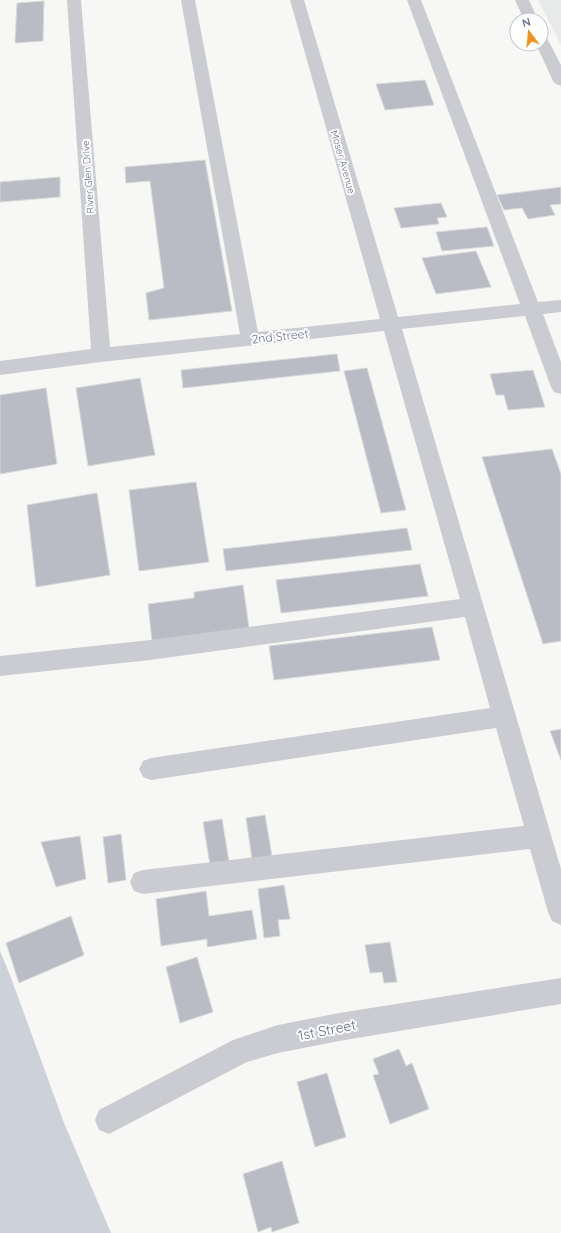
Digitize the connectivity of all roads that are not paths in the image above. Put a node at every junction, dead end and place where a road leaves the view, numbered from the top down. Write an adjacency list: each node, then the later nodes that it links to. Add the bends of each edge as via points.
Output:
1 (74, 0): 13 (street, River Glen Drive)
2 (188, 0): 12 (street)
3 (297, 0): 11 (street, Moser Avenue)
4 (414, 0): 10 (street)
5 (522, 0): 6 (street)
6 (528, 12)
7 (547, 52): 8 (street)
8 (561, 81)
9 (561, 306): 10 (street, 2nd Street)
10 (531, 310): 11 (street, 2nd Street); 15 (street)
11 (390, 324): 12 (street, 2nd Street); 16 (street, Moser Avenue)
12 (250, 339): 13 (street, 2nd Street)
13 (101, 355): 14 (street, 2nd Street)
14 (0, 368)
15 (561, 387)
16 (472, 607): 17 (street, via 150,650); 18 (street, Moser Avenue)
17 (0, 666)
18 (504, 716): 19 (street); 20 (street, Moser Avenue)
19 (151, 770)
20 (539, 836): 21 (street); 22 (street, Moser Avenue)
21 (143, 882)
22 (561, 912)
23 (561, 991): 24 (street, 1st Street, via 278,1039 243,1050)
24 (109, 1120)

